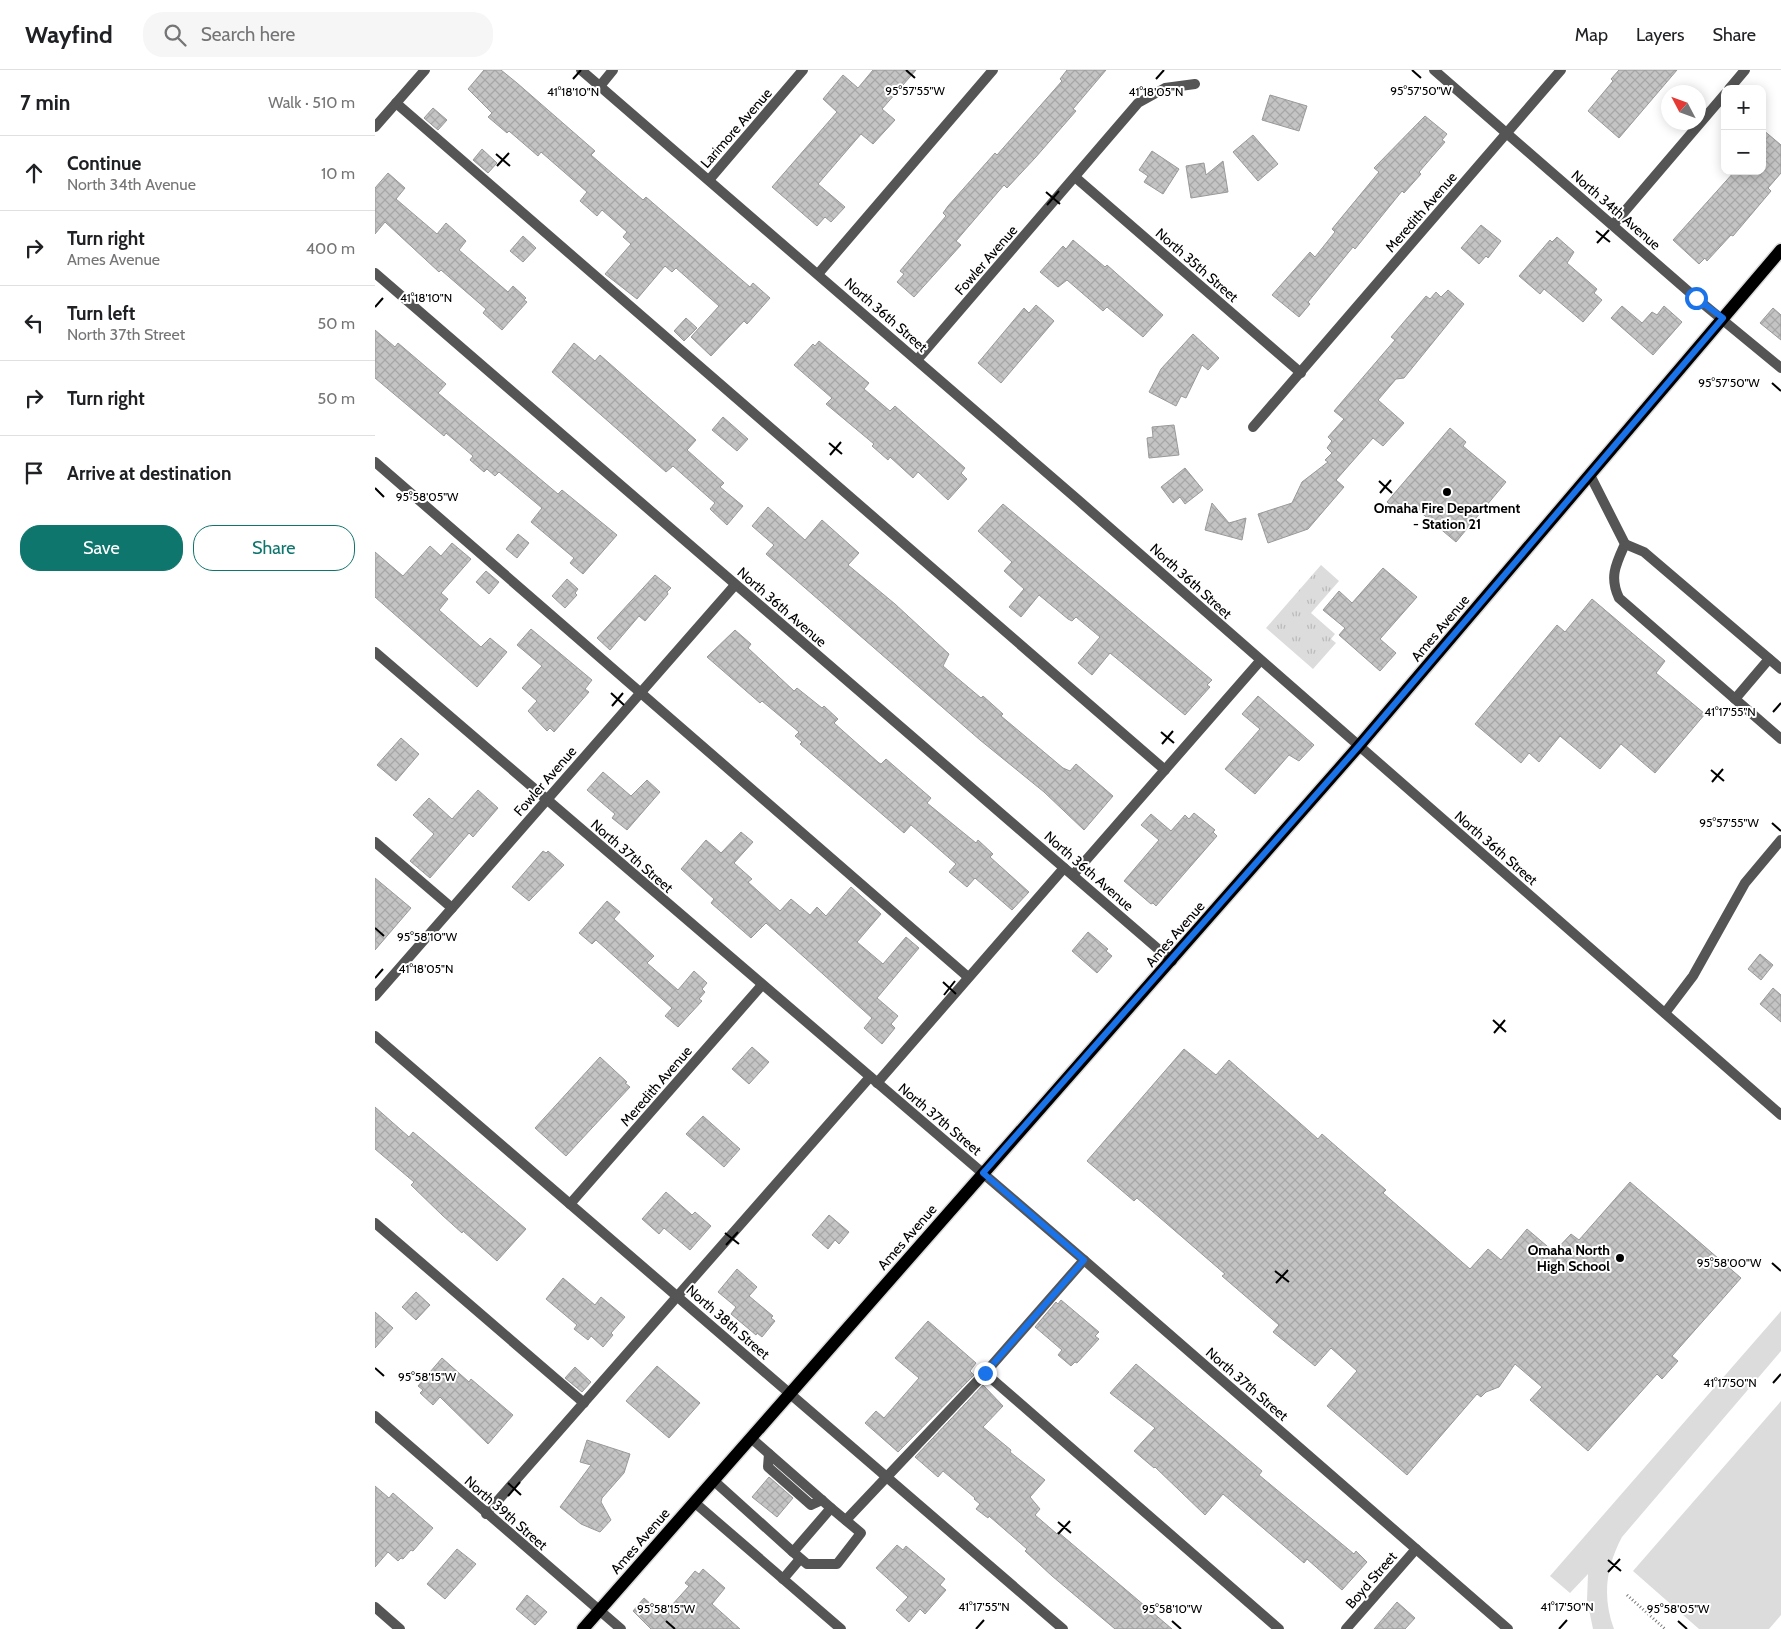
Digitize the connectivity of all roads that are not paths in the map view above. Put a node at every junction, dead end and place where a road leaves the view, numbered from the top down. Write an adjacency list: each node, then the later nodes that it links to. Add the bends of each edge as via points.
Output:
1 (425, 70): 13 (street)
2 (581, 70): 11 (street, North 36th Street)
3 (613, 70): 11 (street)
4 (803, 70): 17 (street, Larimore Avenue)
5 (993, 70): 21 (street)
6 (1434, 70): 15 (street, North 34th Avenue)
7 (1561, 70): 15 (street, Meredith Avenue)
8 (1745, 70): 10 (street)
9 (1195, 84): 16 (street, Fowler Avenue, via 1165,88 1138,103)
10 (1732, 85)
11 (600, 86): 17 (street, North 36th Street)
12 (1721, 99): 18 (street)
13 (396, 103): 14 (street); 39 (street)
14 (375, 127)
15 (1507, 134): 18 (street, North 34th Avenue); 25 (street, Meredith Avenue)
16 (1075, 178): 23 (street, Fowler Avenue); 25 (street, North 35th Street)
17 (709, 180): 21 (street, North 36th Street)
18 (1613, 225): 22 (street, North 34th Avenue)
19 (1781, 250): 22 (main road, Ames Avenue)
20 (375, 273): 30 (street, North 36th Avenue)
21 (817, 274): 23 (street, North 36th Street)
22 (1723, 318): 24 (street, North 34th Avenue); 28 (main road, Ames Avenue)
23 (917, 360): 33 (street, North 36th Street)
24 (1781, 368)
25 (1301, 373): 26 (street, Meredith Avenue)
26 (1253, 427)
27 (375, 462): 35 (street)
28 (1590, 475): 29 (street); 38 (main road, Ames Avenue)
29 (1625, 544): 32 (street, via 1644,552); 36 (street, via 1617,561 1613,584 1619,598)
30 (735, 585): 35 (street, Fowler Avenue); 43 (street, North 36th Avenue)
31 (375, 652): 40 (street, North 37th Street)
32 (1769, 659): 34 (street); 36 (street)
33 (1260, 661): 38 (street, North 36th Street); 39 (street)
34 (1781, 669)
35 (641, 693): 40 (street, Fowler Avenue); 47 (street)
36 (1735, 698): 37 (street)
37 (1781, 739)
38 (1358, 747): 46 (main road, Ames Avenue); 50 (street, North 36th Street)
39 (1165, 770): 44 (street)
40 (547, 800): 45 (street, Fowler Avenue); 48 (street, North 37th Street)
41 (1781, 840): 50 (street, via 1745,883 1693,976)
42 (375, 842): 45 (street)
43 (1064, 868): 44 (street, North 36th Avenue); 47 (street)
44 (1073, 875): 46 (street, North 36th Avenue)
45 (452, 908): 49 (street, Fowler Avenue)
46 (1172, 961): 54 (main road, Ames Avenue)
47 (968, 978): 52 (street)
48 (762, 985): 52 (street, North 37th Street); 55 (street, Meredith Avenue)
49 (375, 996)
50 (1665, 1013): 53 (street, North 36th Street)
51 (375, 1036): 55 (street, North 38th Street)
52 (873, 1080): 54 (street, North 37th Street); 58 (street)
53 (1781, 1115)
54 (983, 1173): 57 (street, North 37th Street); 60 (main road, Ames Avenue)
55 (570, 1204): 58 (street, North 38th Street)
56 (375, 1223): 61 (street)
57 (1084, 1260): 59 (street); 70 (street, North 37th Street)
58 (677, 1297): 60 (street, North 38th Street); 61 (street)
59 (985, 1373): 64 (street); 80 (street)
60 (789, 1394): 63 (main road, Ames Avenue); 64 (street, North 38th Street)
61 (584, 1403): 68 (street)
62 (375, 1416): 68 (street, North 39th Street)
63 (751, 1438): 65 (main road, Ames Avenue); 67 (street)
64 (887, 1477): 69 (street); 79 (street, North 38th Street)
65 (713, 1480): 66 (main road, Ames Avenue); 71 (street)
66 (694, 1502): 72 (street); 74 (main road, Ames Avenue)
67 (831, 1508): 69 (street); 71 (street)
68 (486, 1514): 74 (street, North 39th Street)
69 (846, 1520): 71 (street, via 861,1533 837,1564 807,1564)
70 (1416, 1549): 81 (street, Boyd Street); 82 (street, North 37th Street)
71 (797, 1555): 72 (street)
72 (783, 1579): 78 (street)
73 (375, 1607): 75 (street)
74 (599, 1610): 76 (main road, Ames Avenue); 77 (street, North 39th Street)
75 (401, 1629)
76 (583, 1629)
77 (621, 1629)
78 (841, 1629)
79 (1063, 1629)
80 (1279, 1629)
81 (1346, 1629)
82 (1508, 1629)

